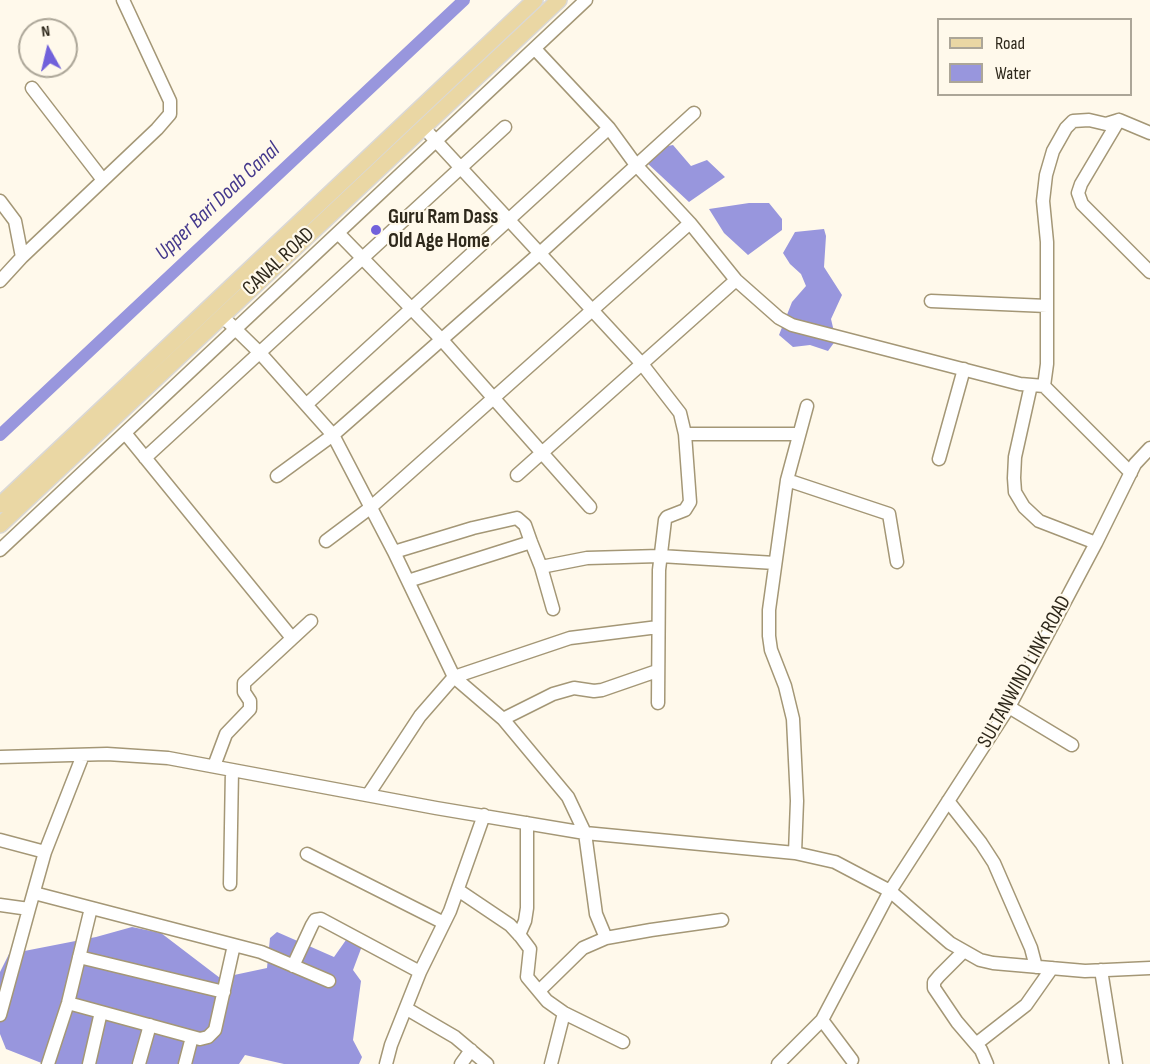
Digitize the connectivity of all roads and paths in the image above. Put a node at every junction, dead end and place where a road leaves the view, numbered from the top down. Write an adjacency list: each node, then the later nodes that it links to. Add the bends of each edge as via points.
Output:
1 (123, 0): 16 (street, via 171,108 157,129)
2 (535, 0): 54 (main road, CANAL ROAD)
3 (559, 0): 9 (main road, CANAL ROAD)
4 (586, 0): 5 (street)
5 (535, 49): 11 (street); 13 (street)
6 (32, 88): 16 (street)
7 (693, 113): 14 (street)
8 (1119, 120): 12 (street); 24 (street, via 1081,184 1079,198); 28 (street, via 1106,124 1073,121 1053,151 1043,201)
9 (423, 127): 13 (street); 31 (main road, CANAL ROAD)
10 (505, 127): 15 (street)
11 (609, 128): 14 (street); 18 (street)
12 (1150, 133)
13 (437, 141): 15 (street); 20 (street)
14 (636, 165): 19 (street); 21 (street)
15 (461, 167): 18 (street); 23 (street)
16 (103, 180): 22 (street)
17 (0, 201): 22 (street, via 15,221)
18 (510, 220): 21 (street); 29 (street)
19 (690, 223): 25 (street); 30 (street)
20 (338, 233): 23 (street); 32 (street)
21 (540, 253): 30 (street); 33 (street)
22 (22, 257): 26 (street)
23 (362, 258): 29 (street); 34 (street)
24 (1150, 272)
25 (736, 280): 35 (street); 36 (street, via 792,325)
26 (0, 282)
27 (931, 301): 28 (street)
28 (1047, 306): 38 (street)
29 (412, 310): 33 (street); 40 (street)
30 (592, 310): 35 (street); 39 (street)
31 (222, 316): 32 (street); 57 (main road, CANAL ROAD)
32 (237, 328): 34 (street); 42 (street)
33 (442, 340): 39 (street); 45 (street)
34 (260, 353): 40 (street); 48 (street)
35 (642, 364): 43 (street, via 680,413); 47 (street)
36 (964, 369): 37 (street); 49 (street)
37 (1031, 385): 38 (street); 60 (street, via 1015,456 1015,492 1039,521)
38 (1044, 386): 50 (street)
39 (493, 399): 47 (street); 56 (street)
40 (307, 404): 45 (street)
41 (807, 406): 44 (street)
42 (125, 433): 48 (street); 61 (street)
43 (685, 434): 44 (street); 63 (street, via 690,502 685,510 665,520)
44 (799, 434): 53 (street)
45 (333, 435): 52 (street); 56 (street)
46 (1150, 448): 50 (street, SULTANWIND LINK ROAD)
47 (542, 453): 51 (street); 55 (street)
48 (145, 458): 71 (street)
49 (939, 459)
50 (1131, 473): 60 (street, SULTANWIND LINK ROAD)
51 (517, 475)
52 (277, 476)
53 (787, 480): 64 (street, via 889,514); 65 (street)
54 (0, 505)
55 (590, 507)
56 (370, 508): 58 (street); 62 (street)
57 (0, 525)
58 (326, 541)
59 (531, 542): 62 (street, via 521,521 512,518); 66 (street); 67 (street)
60 (1096, 543): 75 (street, SULTANWIND LINK ROAD)
61 (0, 550)
62 (394, 552): 67 (street)
63 (660, 556): 65 (street); 66 (street, via 587,558); 70 (street)
64 (897, 562)
65 (775, 563): 89 (street, via 769,636 793,719)
66 (541, 567): 68 (street)
67 (408, 580): 73 (street)
68 (553, 609)
69 (311, 621): 71 (street)
70 (658, 627): 72 (street); 73 (street, via 570,638)
71 (292, 638): 80 (street, via 244,682 250,709 226,734)
72 (657, 671): 74 (street); 76 (street, via 594,692 574,688 553,694)
73 (454, 677): 76 (street); 82 (street, via 420,716)
74 (657, 703)
75 (1009, 707): 77 (street); 83 (street, SULTANWIND LINK ROAD)
76 (503, 719): 86 (street, via 568,797)
77 (1072, 745)
78 (83, 755): 79 (street); 80 (street, via 168,758); 88 (street)
79 (0, 757)
80 (214, 766): 81 (street)
81 (232, 770): 82 (street); 91 (street)
82 (368, 795): 84 (street)
83 (948, 801): 93 (street, SULTANWIND LINK ROAD); 106 (street, via 994,863)
84 (484, 816): 85 (street); 92 (street)
85 (527, 823): 86 (street); 100 (street, via 527,908)
86 (585, 833): 89 (street); 101 (street, via 596,914)
87 (0, 840): 88 (street)
88 (45, 852): 94 (street)
89 (795, 853): 93 (street, via 835,862)
90 (307, 854): 99 (street)
91 (231, 884)
92 (458, 890): 99 (street); 100 (street)
93 (890, 891): 103 (street); 119 (street, SULTANWIND LINK ROAD)
94 (33, 893): 96 (street); 97 (street)
95 (0, 905): 97 (street)
96 (91, 908): 102 (street); 104 (street)
97 (29, 909): 118 (street)
98 (722, 920): 101 (street)
99 (444, 923): 110 (street)
100 (519, 935): 112 (street, via 530,949 527,977)
101 (606, 938): 112 (street, via 583,948)
102 (234, 945): 105 (street); 113 (street)
103 (964, 951): 106 (street, via 993,963); 123 (street, via 939,975 934,988)
104 (79, 957): 113 (street); 114 (street)
105 (293, 966): 110 (street, via 312,925 321,919); 111 (street)
106 (1036, 967): 107 (street)
107 (1052, 968): 109 (street); 123 (street, via 1026,1005)
108 (1150, 968): 109 (street)
109 (1101, 970): 136 (street)
110 (420, 972): 115 (street)
111 (329, 981)
112 (538, 991): 117 (street)
113 (224, 992): 121 (street, via 216,1030 208,1037)
114 (68, 1003): 116 (street); 127 (street)
115 (407, 1009): 124 (street); 131 (street)
116 (102, 1012): 120 (street); 128 (street)
117 (564, 1013): 122 (street); 134 (street)
118 (0, 1015)
119 (822, 1020): 125 (street); 135 (street, SULTANWIND LINK ROAD)
120 (150, 1025): 121 (street); 129 (street)
121 (192, 1037): 130 (street)
122 (623, 1042)
123 (976, 1044): 126 (street)
124 (471, 1050): 132 (street); 133 (street)
125 (852, 1060)
126 (984, 1063)
127 (48, 1064)
128 (89, 1064)
129 (139, 1064)
130 (185, 1064)
131 (386, 1064)
132 (461, 1064)
133 (487, 1064)
134 (550, 1064)
135 (778, 1064)
136 (1116, 1064)

